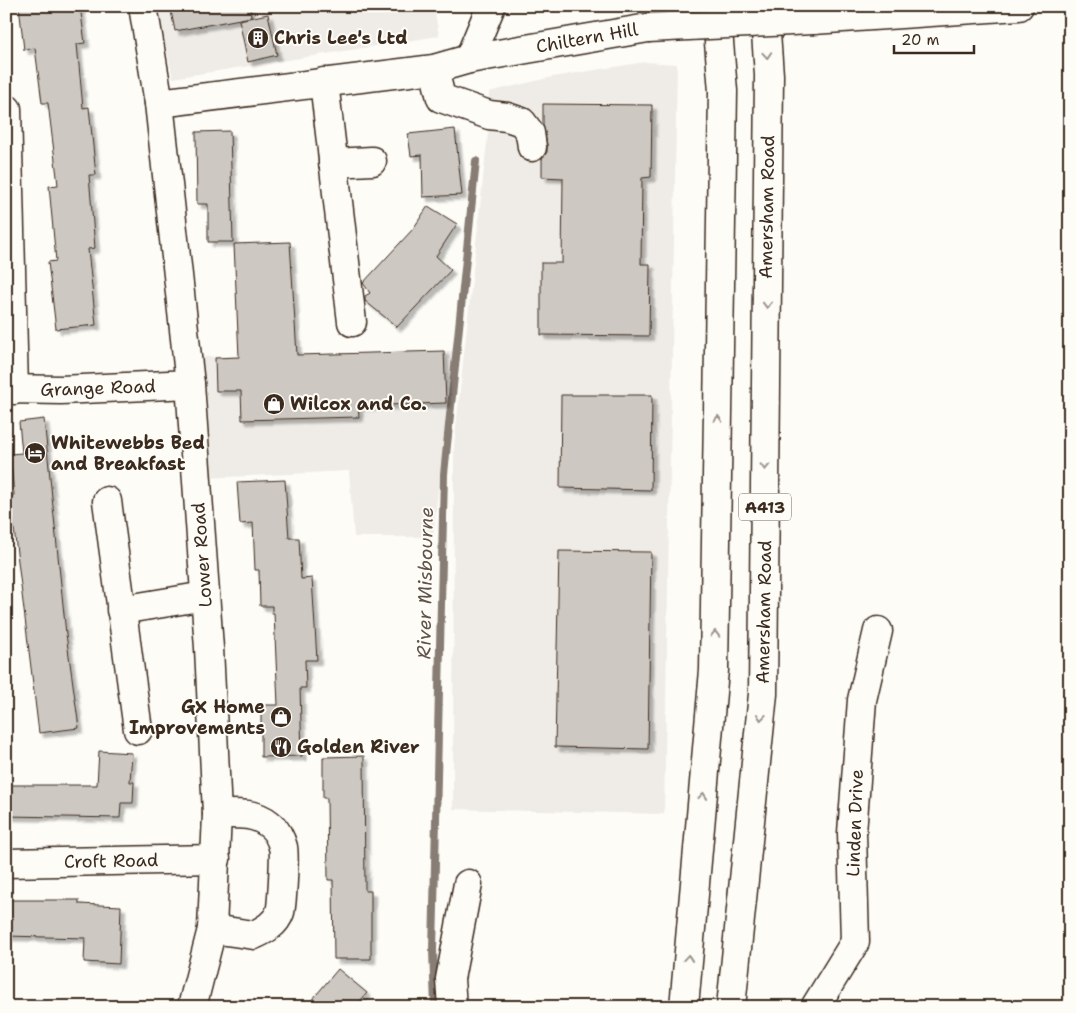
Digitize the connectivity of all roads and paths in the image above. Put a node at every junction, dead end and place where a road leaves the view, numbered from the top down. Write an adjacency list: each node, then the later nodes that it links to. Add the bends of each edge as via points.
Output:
1 (143, 6): 9 (main road, Lower Road)
2 (491, 6): 6 (main road)
3 (716, 6): 29 (main road, A413, one-way to 3, via 714,670 723,90)
4 (764, 6): 30 (main road, Amersham Road / A413, one-way to 30, via 769,74 763,694)
5 (1019, 6): 6 (main road, Chiltern Hill, bridge, via 648,28)
6 (469, 59): 7 (main road, Chiltern Hill)
7 (434, 69): 8 (main road, Chiltern Hill); 11 (main road, via 441,98 489,115 522,122 530,133)
8 (324, 82): 9 (main road, Chiltern Hill); 13 (main road)
9 (159, 103): 15 (main road, Lower Road)
10 (7, 110): 16 (main road)
11 (532, 146)
12 (372, 161): 13 (main road)
13 (333, 163): 14 (main road)
14 (352, 322)
15 (190, 384): 16 (main road, Grange Road); 18 (main road, Lower Road)
16 (10, 390)
17 (107, 501): 19 (main road)
18 (205, 596): 19 (main road); 22 (main road, Lower Road)
19 (121, 610): 21 (main road)
20 (878, 630): 31 (main road, Linden Drive, via 862,700 852,833 855,942)
21 (138, 730)
22 (217, 814): 23 (main road, Lower Road); 26 (main road, via 240,814 261,819 277,833 283,849 281,912 274,922 254,935)
23 (216, 859): 24 (main road, Croft Road); 26 (main road, Lower Road)
24 (6, 863)
25 (468, 884): 28 (main road, via 450,979)
26 (212, 929): 27 (main road, Lower Road)
27 (192, 1007)
28 (452, 1007)
29 (684, 1007)
30 (731, 1007)
31 (815, 1007)

